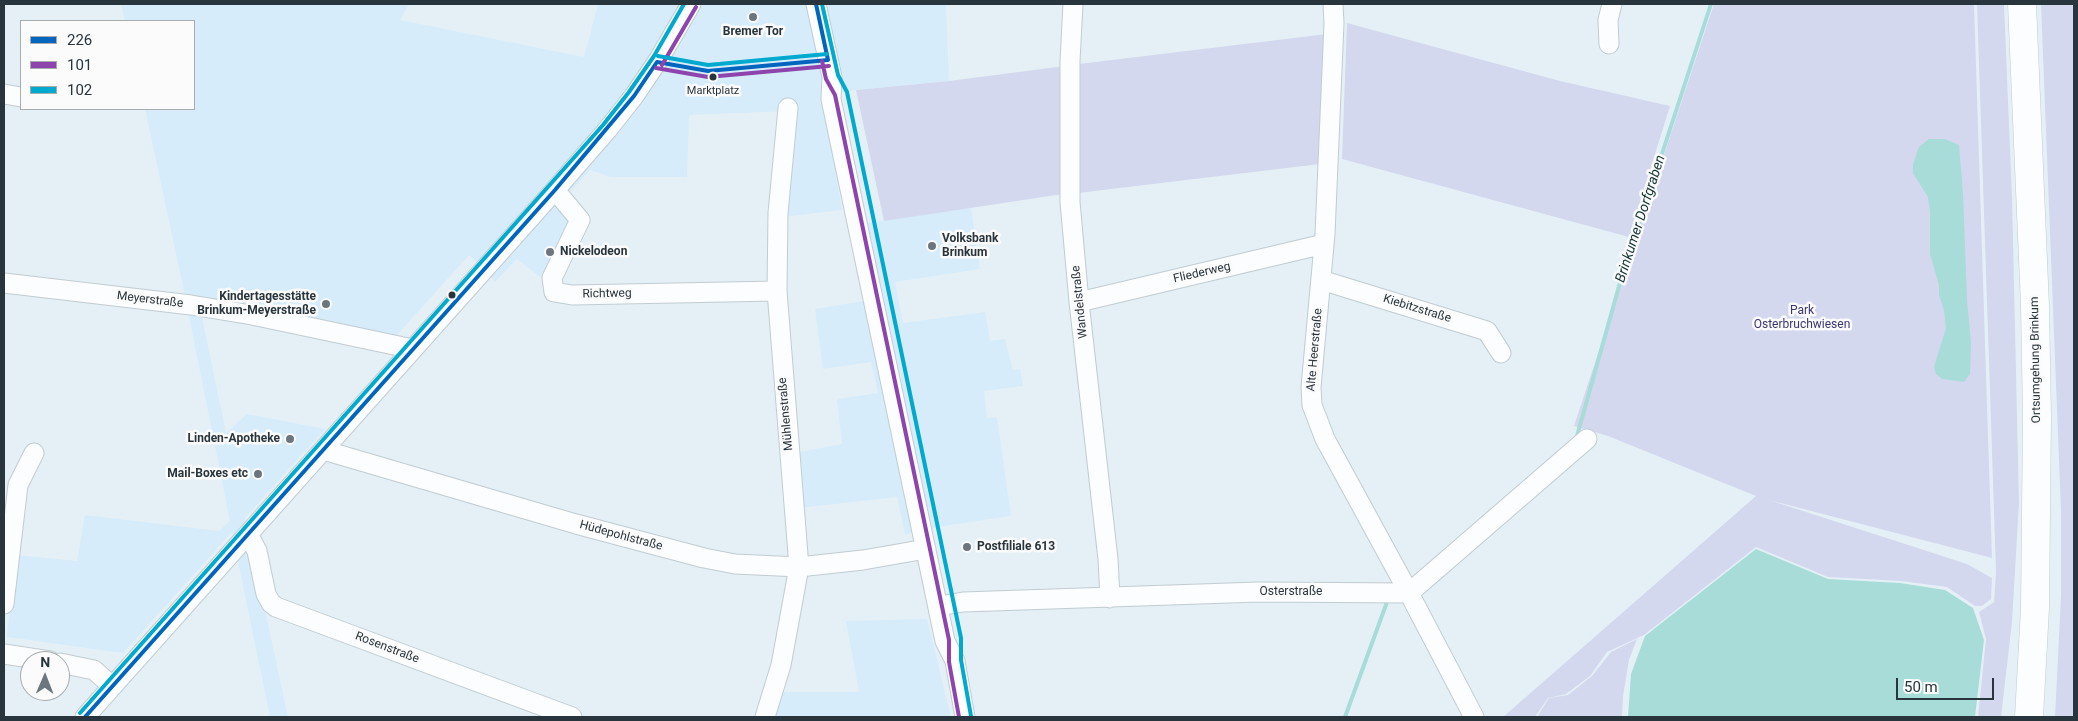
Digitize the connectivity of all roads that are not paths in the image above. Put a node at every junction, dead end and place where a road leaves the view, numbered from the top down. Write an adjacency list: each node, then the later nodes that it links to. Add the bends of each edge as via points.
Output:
1 (691, 4): 12 (street, via 634,96)
2 (816, 4): 8 (street)
3 (1073, 4): 17 (street, Wandelstraße, via 1069,165)
4 (1333, 4): 13 (street, Alte Heerstraße)
5 (1612, 4): 7 (street, via 1608,20)
6 (2022, 4): 39 (highway, Ortsumgehung Brinkum, via 2037,417)
7 (1610, 44)
8 (832, 77): 24 (street, via 831,100); 29 (street, via 841,93)
9 (4, 94): 10 (street)
10 (20, 97)
11 (788, 108): 16 (street, Mühlenstraße, via 778,213)
12 (555, 190): 16 (street, Richtweg, via 580,220 552,278 554,292 572,295); 18 (street)
13 (1324, 244): 14 (street, Alte Heerstraße); 17 (street, Fliederweg)
14 (1321, 280): 19 (street, Kiebitzstraße, via 1487,330); 26 (street, Alte Heerstraße, via 1312,405 1325,440)
15 (4, 283): 18 (street, Meyerstraße, via 215,309)
16 (777, 291): 25 (street, Mühlenstraße)
17 (1079, 302): 27 (street, Wandelstraße)
18 (413, 349): 21 (street)
19 (1501, 352)
20 (1587, 439): 26 (street)
21 (323, 450): 23 (street); 25 (street, Hüdepohlstraße, via 704,558 735,564)
22 (34, 453): 28 (street, via 18,485)
23 (248, 534): 33 (street); 35 (street, Rosenstraße, via 257,551 266,594 276,607)
24 (926, 549): 25 (street, Hüdepohlstraße); 29 (street)
25 (799, 566): 36 (street, Mühlenstraße, via 781,665)
26 (1409, 592): 27 (street, Osterstraße, via 1259,592); 38 (street, Alte Heerstraße)
27 (1110, 598): 29 (street, Osterstraße, via 963,602)
28 (4, 604)
29 (943, 606): 37 (street, via 955,639 954,661)
30 (4, 654): 31 (street)
31 (20, 656)
32 (70, 665): 33 (street, via 94,670)
33 (112, 686): 34 (street)
34 (85, 717)
35 (572, 717)
36 (764, 717)
37 (965, 717)
38 (1474, 717)
39 (2029, 717)

